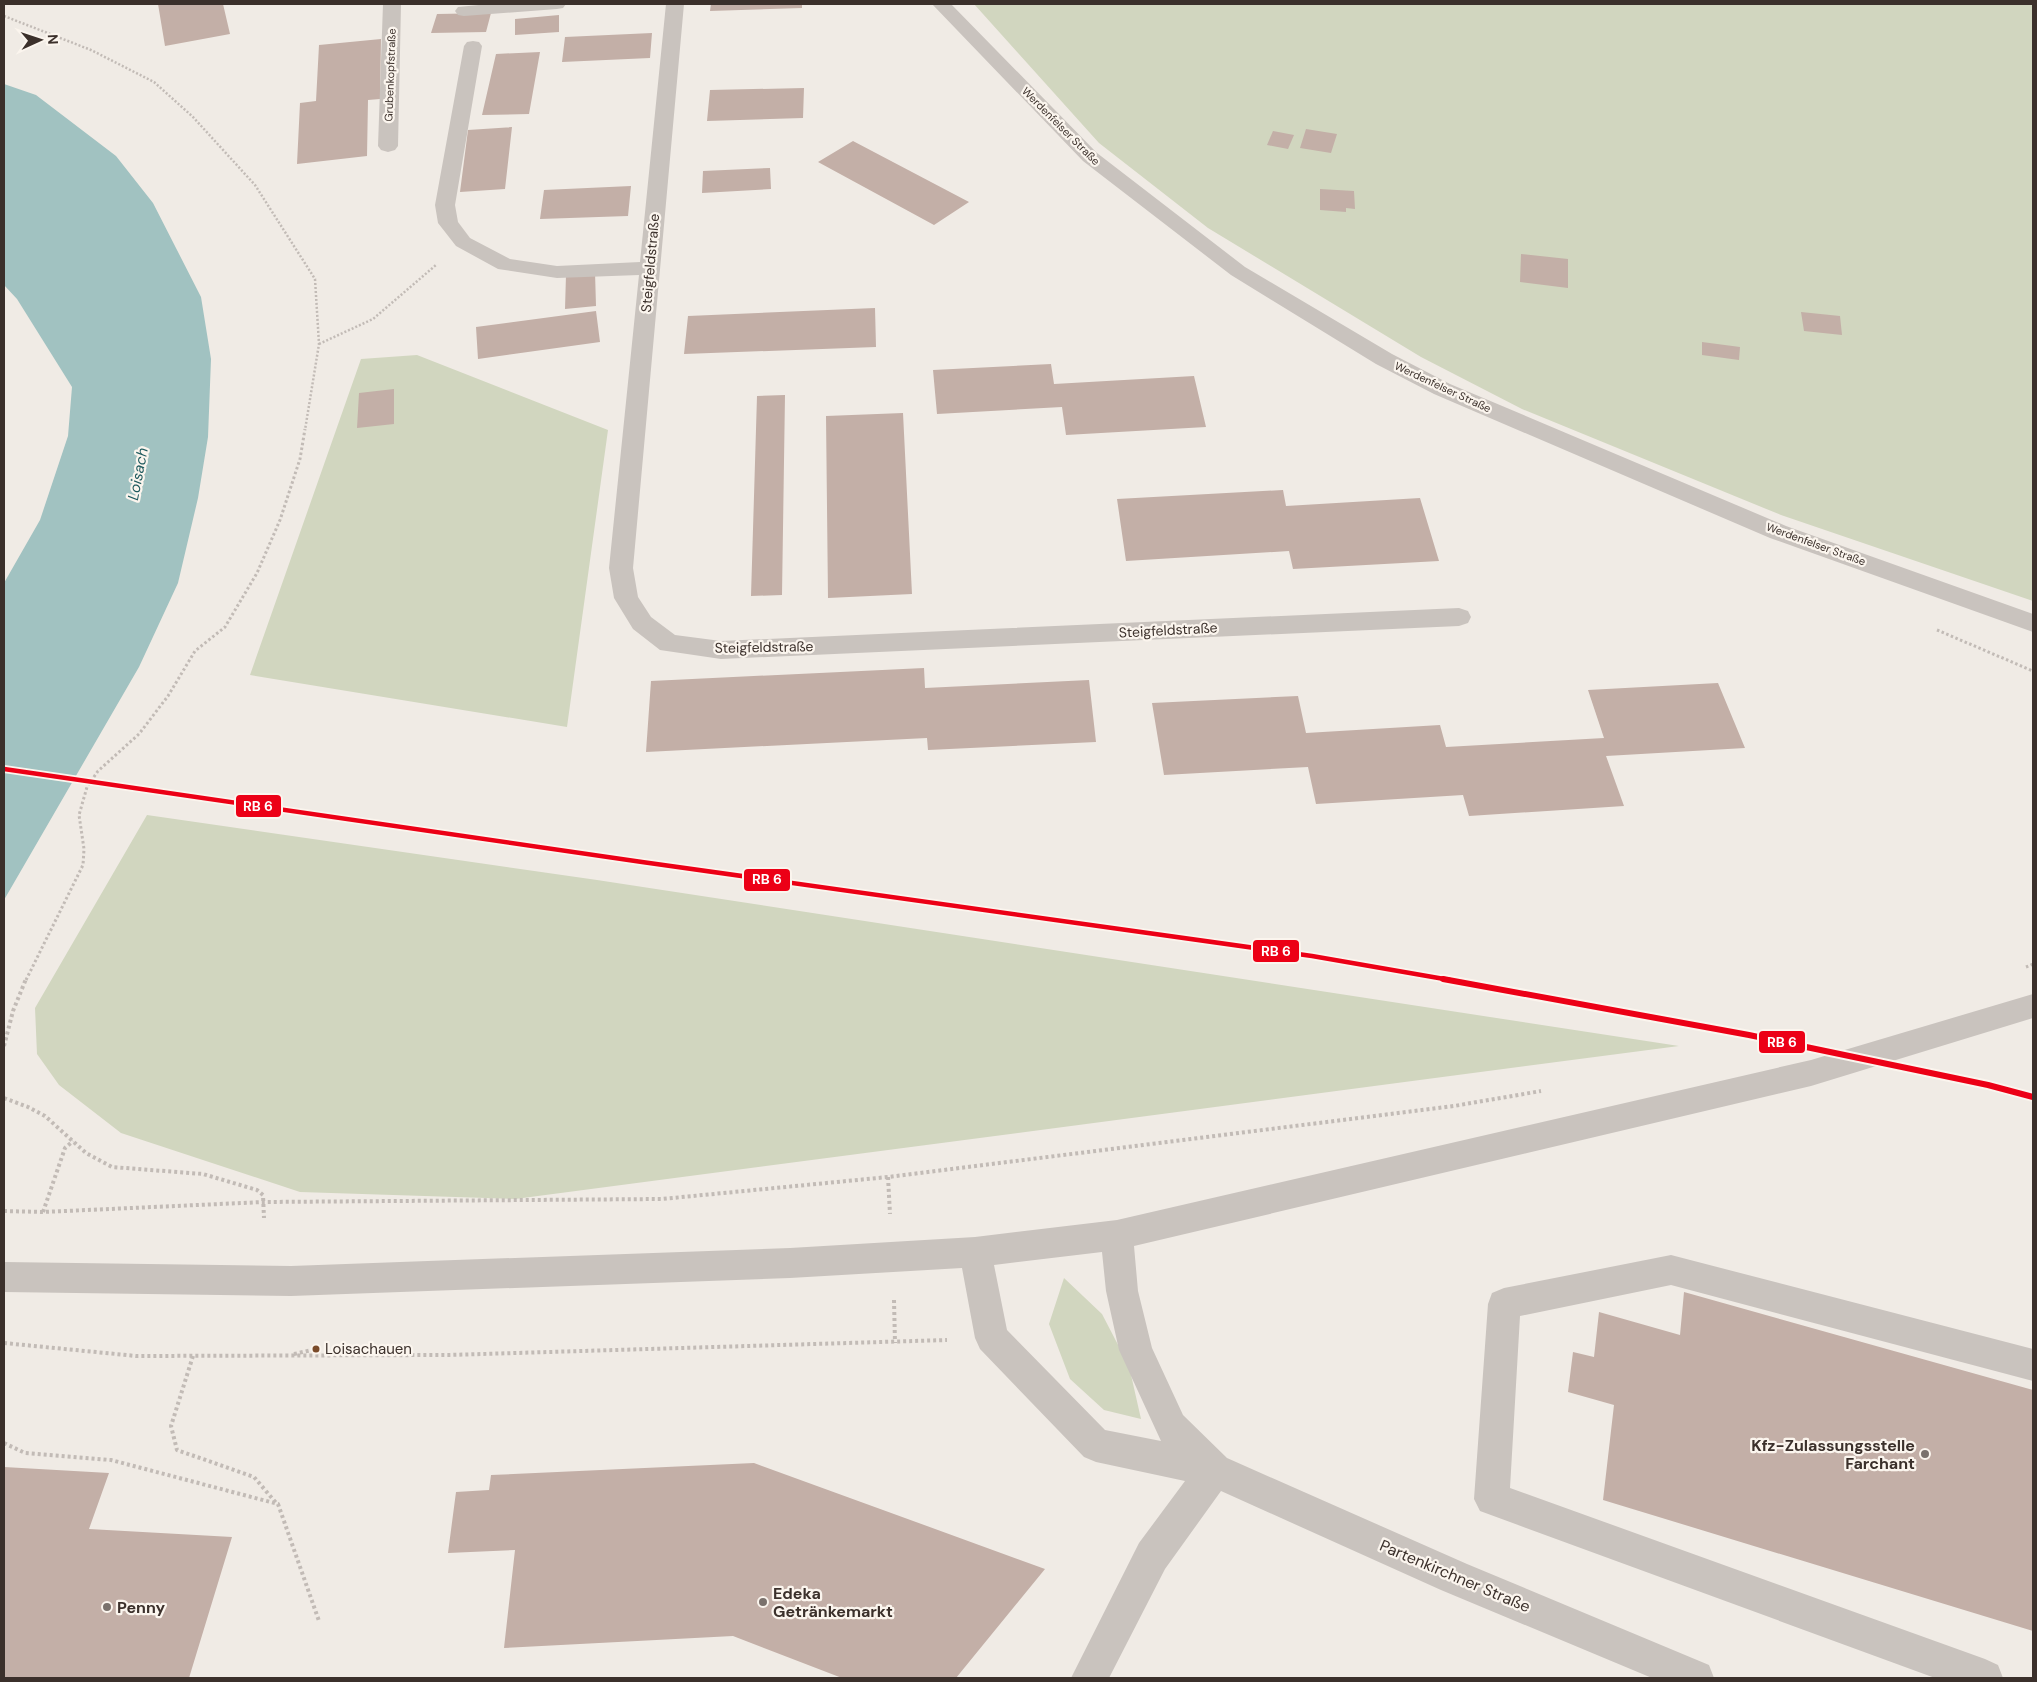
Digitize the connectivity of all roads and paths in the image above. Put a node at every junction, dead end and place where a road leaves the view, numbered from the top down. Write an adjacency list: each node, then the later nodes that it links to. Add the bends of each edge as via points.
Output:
1 (392, 4): 8 (street, Grubenkopfstraße)
2 (557, 4): 5 (street)
3 (675, 4): 10 (street, Steigfeldstraße)
4 (941, 4): 13 (street, Werdenfelser Straße, via 1090,156 1159,212 1238,271 1384,359 1442,389 1778,532)
5 (464, 11)
6 (4, 16): 11 (path, via 92,50 154,82 193,117 255,185 315,279)
7 (473, 46): 9 (street, via 444,204 448,223)
8 (388, 146)
9 (463, 242): 10 (street, via 505,265 557,272); 11 (path, via 373,319)
10 (649, 268): 12 (street, Steigfeldstraße, via 621,568 626,598 642,623 669,643 721,650)
11 (319, 344): 17 (path, via 300,459 280,520 257,573 225,627 195,651 140,734 98,771 87,787 79,815 83,866 33,962 13,1011)
12 (1459, 617)
13 (2033, 623)
14 (2033, 964): 15 (path)
15 (2024, 967)
16 (2033, 1006): 25 (street, via 1811,1073)
17 (4, 1046)
18 (1551, 1089): 21 (path, via 1454,1106 907,1174 662,1198)
19 (4, 1098): 20 (path, via 35,1109)
20 (73, 1141): 21 (path, via 98,1162 112,1167 203,1174 257,1190 263,1195); 23 (path, via 65,1148)
21 (264, 1202): 23 (path); 24 (path)
22 (4, 1211): 23 (path)
23 (43, 1212)
24 (264, 1218)
25 (1117, 1234): 26 (street); 35 (street, Partenkirchner Straße, via 1122,1291 1136,1350 1171,1427)
26 (975, 1252): 27 (street, via 790,1263 291,1281); 28 (street)
27 (4, 1277)
28 (992, 1338): 32 (path, via 448,1355); 35 (street, Partenkirchner Straße, via 1096,1445)
29 (4, 1342): 31 (path, via 136,1356)
30 (316, 1350): 32 (path)
31 (193, 1356): 32 (path); 36 (path, via 171,1426 177,1450 254,1477)
32 (286, 1356)
33 (2033, 1365): 40 (street, via 1671,1270 1504,1304 1492,1500)
34 (4, 1443): 36 (path, via 25,1453 111,1460)
35 (1215, 1470): 38 (street, via 1152,1556); 39 (street, Partenkirchner Straße, via 1454,1577)
36 (278, 1504): 37 (path)
37 (319, 1621)
38 (1089, 1678)
39 (1696, 1678)
40 (1985, 1678)

